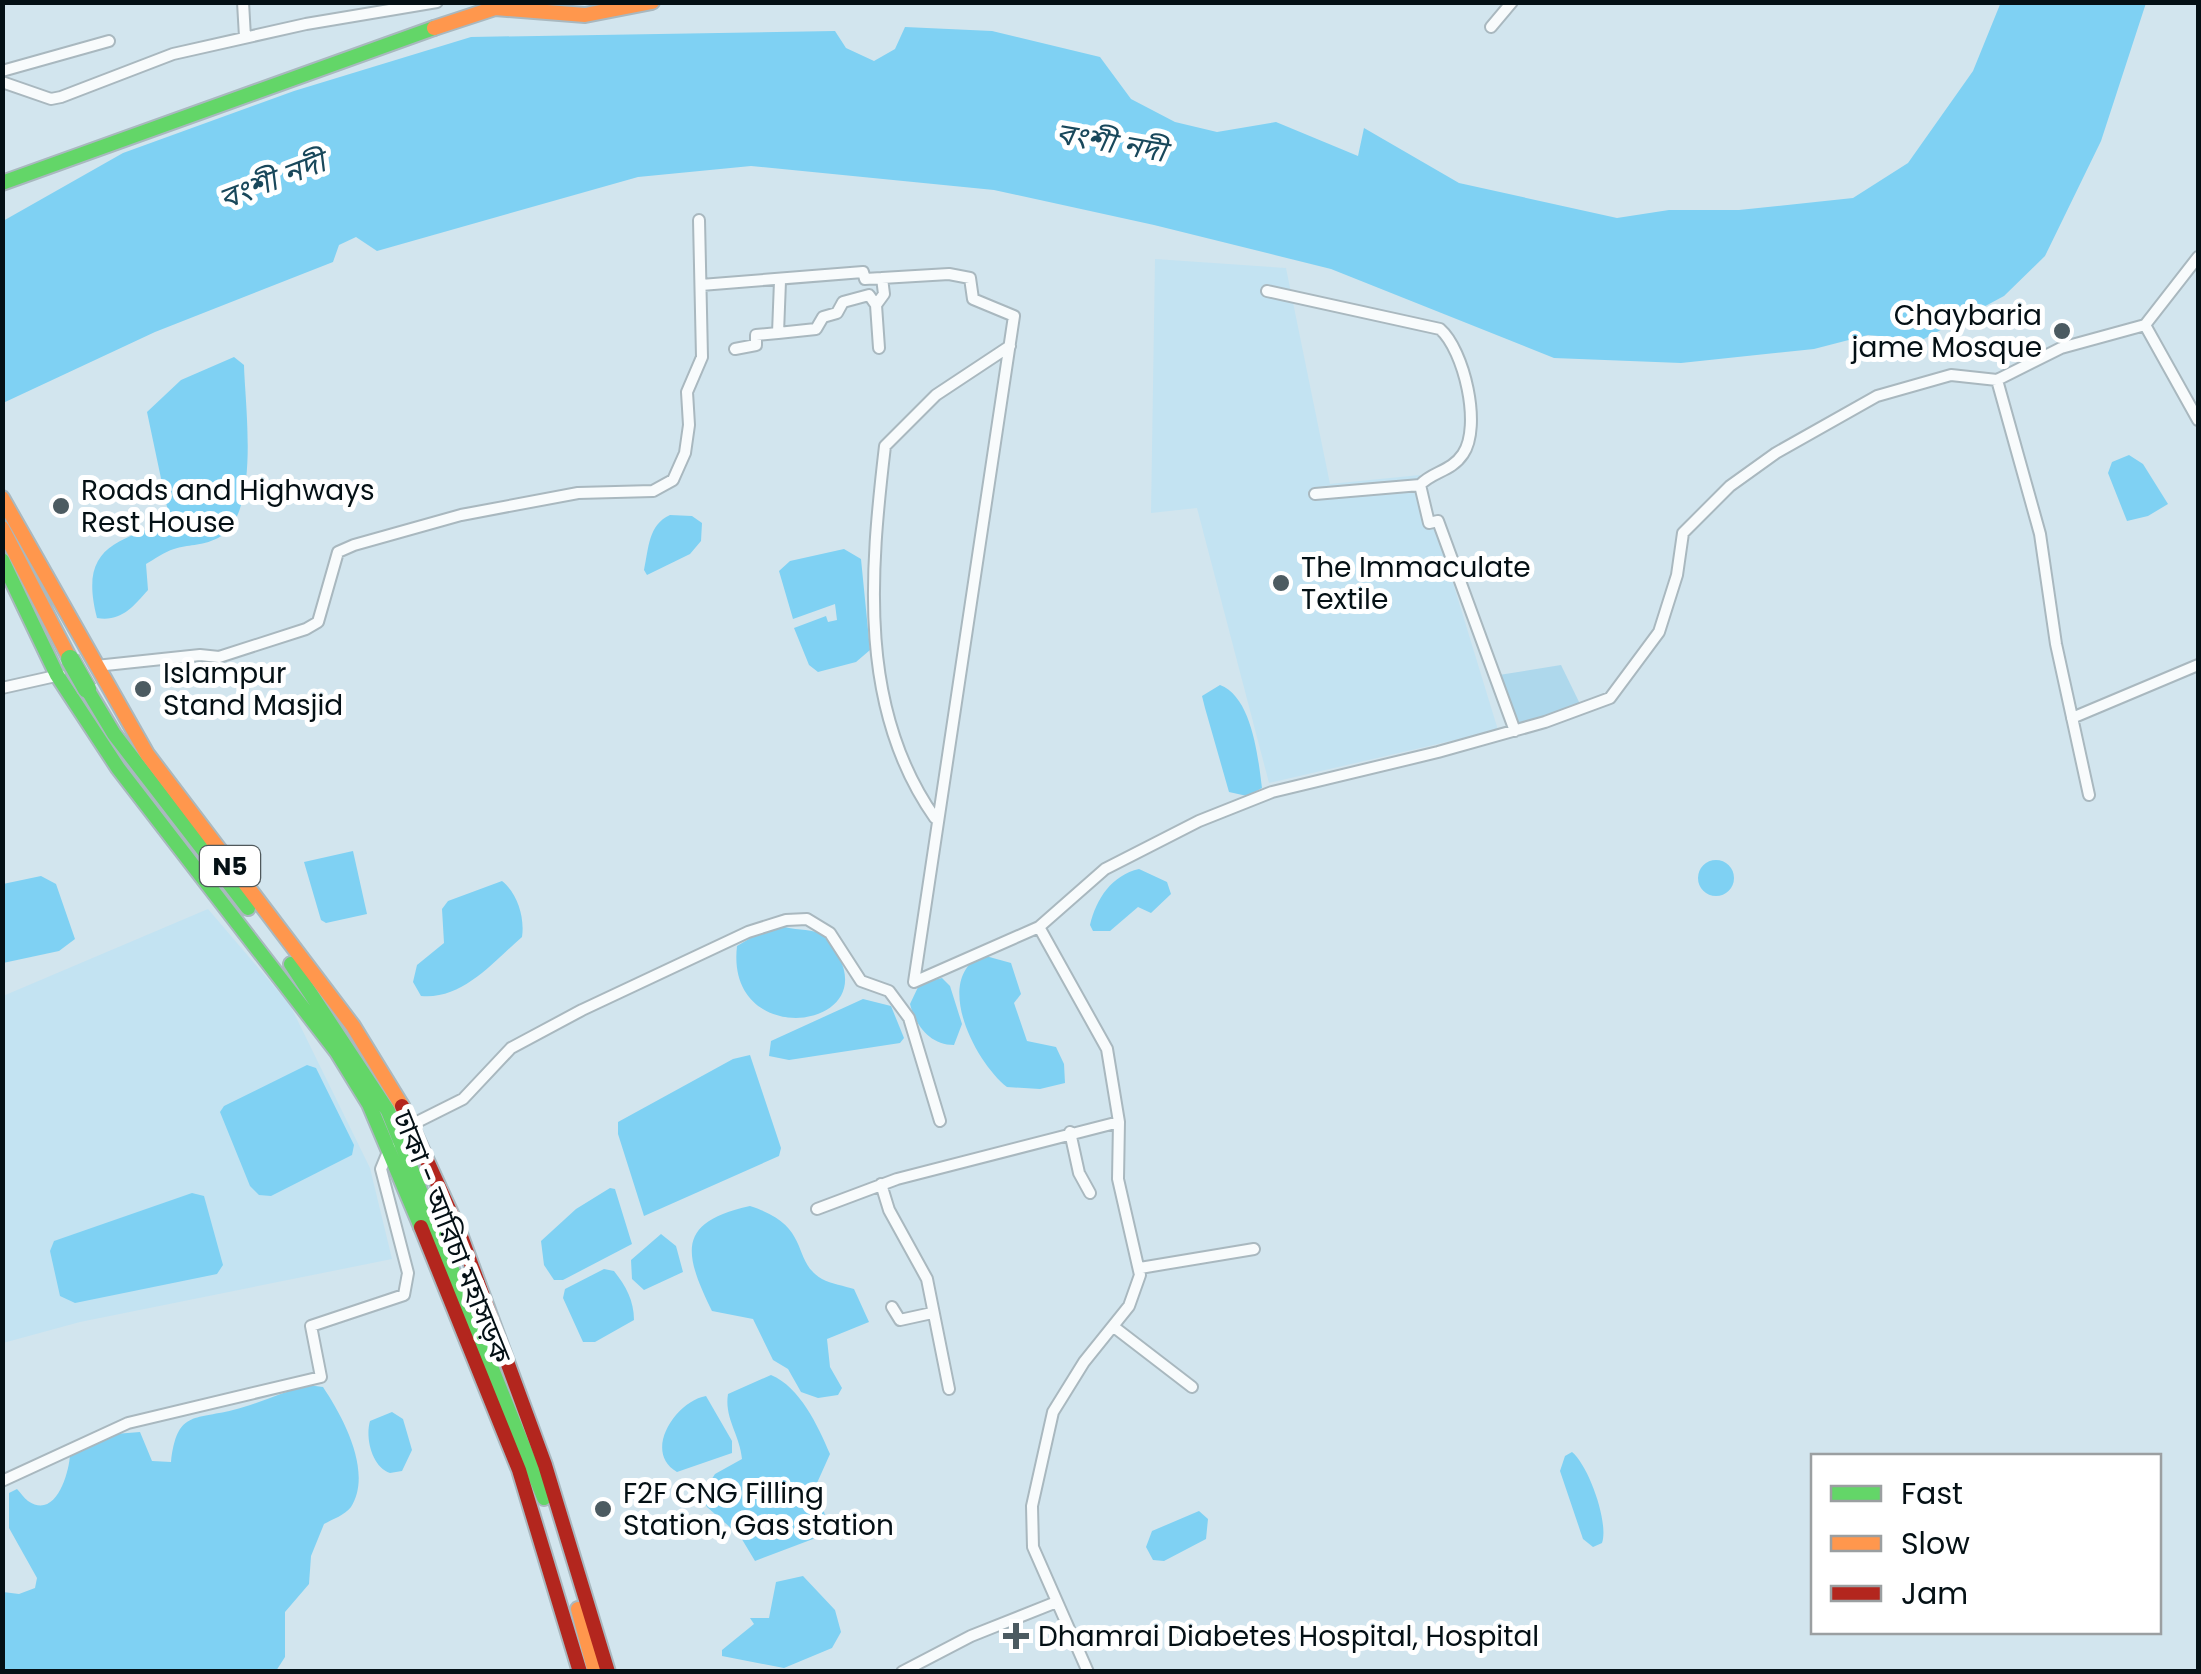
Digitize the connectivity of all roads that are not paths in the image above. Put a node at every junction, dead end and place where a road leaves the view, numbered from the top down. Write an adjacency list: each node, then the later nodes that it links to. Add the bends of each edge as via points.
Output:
1 (242, 2): 7 (street)
2 (437, 2): 7 (street)
3 (652, 2): 5 (main road, via 586,15)
4 (1512, 2): 6 (street)
5 (498, 5): 11 (main road)
6 (1491, 27)
7 (245, 37): 10 (street, via 159,58 52,99)
8 (109, 41): 9 (street)
9 (2, 71)
10 (2, 82)
11 (2, 183)
12 (699, 220): 16 (street)
13 (2198, 257): 19 (street)
14 (882, 278): 15 (street, via 852,272); 18 (street, via 884,294); 21 (street, via 970,278 973,300 1014,316)
15 (780, 280): 16 (street); 20 (street)
16 (701, 285): 32 (street, via 702,357 687,392 690,425 673,480 653,491 578,493 462,515 354,545 338,552 318,622 306,630 219,658)
17 (1267, 291): 26 (street, via 1402,319 1440,330 1454,342 1472,428 1466,452)
18 (876, 304): 20 (street, via 869,295 843,302 816,329); 22 (street)
19 (2146, 325): 24 (street, via 2061,348); 25 (street)
20 (778, 333): 23 (street, via 756,335 756,345)
21 (1010, 346): 38 (street); 38 (street, via 936,395 885,446 874,651 893,742)
22 (879, 348)
23 (736, 349)
24 (1997, 380): 35 (street, via 2040,534); 36 (street, via 1950,375 1877,396 1808,432 1730,486 1684,533 1658,632 1610,698)
25 (2198, 416)
26 (1420, 485): 27 (street); 36 (street, via 1429,523 1438,521)
27 (1315, 494)
28 (2, 498): 32 (main road, N5)
29 (2, 528): 50 (main road, N5, bridge, via 114,734 347,1044 388,1111)
30 (2, 560): 33 (main road, ঢাকা - আরিচা মহাসড়ক / N5)
31 (2198, 665): 35 (street)
32 (96, 666): 33 (street); 44 (main road, N5, via 147,754 354,1026)
33 (57, 675): 34 (street); 46 (main road, ঢাকা - আরিচা মহাসড়ক / N5, via 118,768 337,1052)
34 (2, 688)
35 (2072, 718): 37 (street)
36 (1514, 731): 39 (street, via 1272,792 1198,822 1105,869)
37 (2089, 794)
38 (936, 819): 40 (street)
39 (1039, 927): 40 (street); 43 (street, via 1102,1035)
40 (914, 982): 41 (street)
41 (889, 991): 42 (street, via 920,1046); 44 (street, via 861,981 818,922 786,920 525,1040 462,1099)
42 (940, 1121)
43 (1119, 1122): 45 (street); 52 (street, via 1118,1179)
44 (413, 1124): 64 (main road, N5, via 545,1465)
45 (1070, 1132): 47 (street); 48 (street)
46 (390, 1146): 50 (main road, ঢাকা - আরিচা মহাসড়ক / N5); 59 (street, via 381,1169 408,1273 404,1295 311,1326 321,1378 128,1424)
47 (881, 1184): 49 (street); 55 (street, via 925,1274)
48 (1090, 1192)
49 (817, 1210)
50 (423, 1212): 53 (main road, N5)
51 (1254, 1249): 52 (street)
52 (1140, 1268): 56 (street, via 1139,1286)
53 (453, 1299): 62 (main road, ঢাকা - আরিচা মহাসড়ক / N5, via 519,1470); 63 (main road, N5, via 545,1500)
54 (892, 1307): 55 (street, via 900,1320)
55 (932, 1313): 58 (street)
56 (1114, 1327): 57 (street); 60 (street, via 1084,1362 1046,1439 1030,1532)
57 (1192, 1387)
58 (949, 1388)
59 (2, 1482)
60 (1054, 1603): 61 (street); 65 (street)
61 (1086, 1670)
62 (580, 1672)
63 (594, 1672)
64 (608, 1672)
65 (902, 1672)

